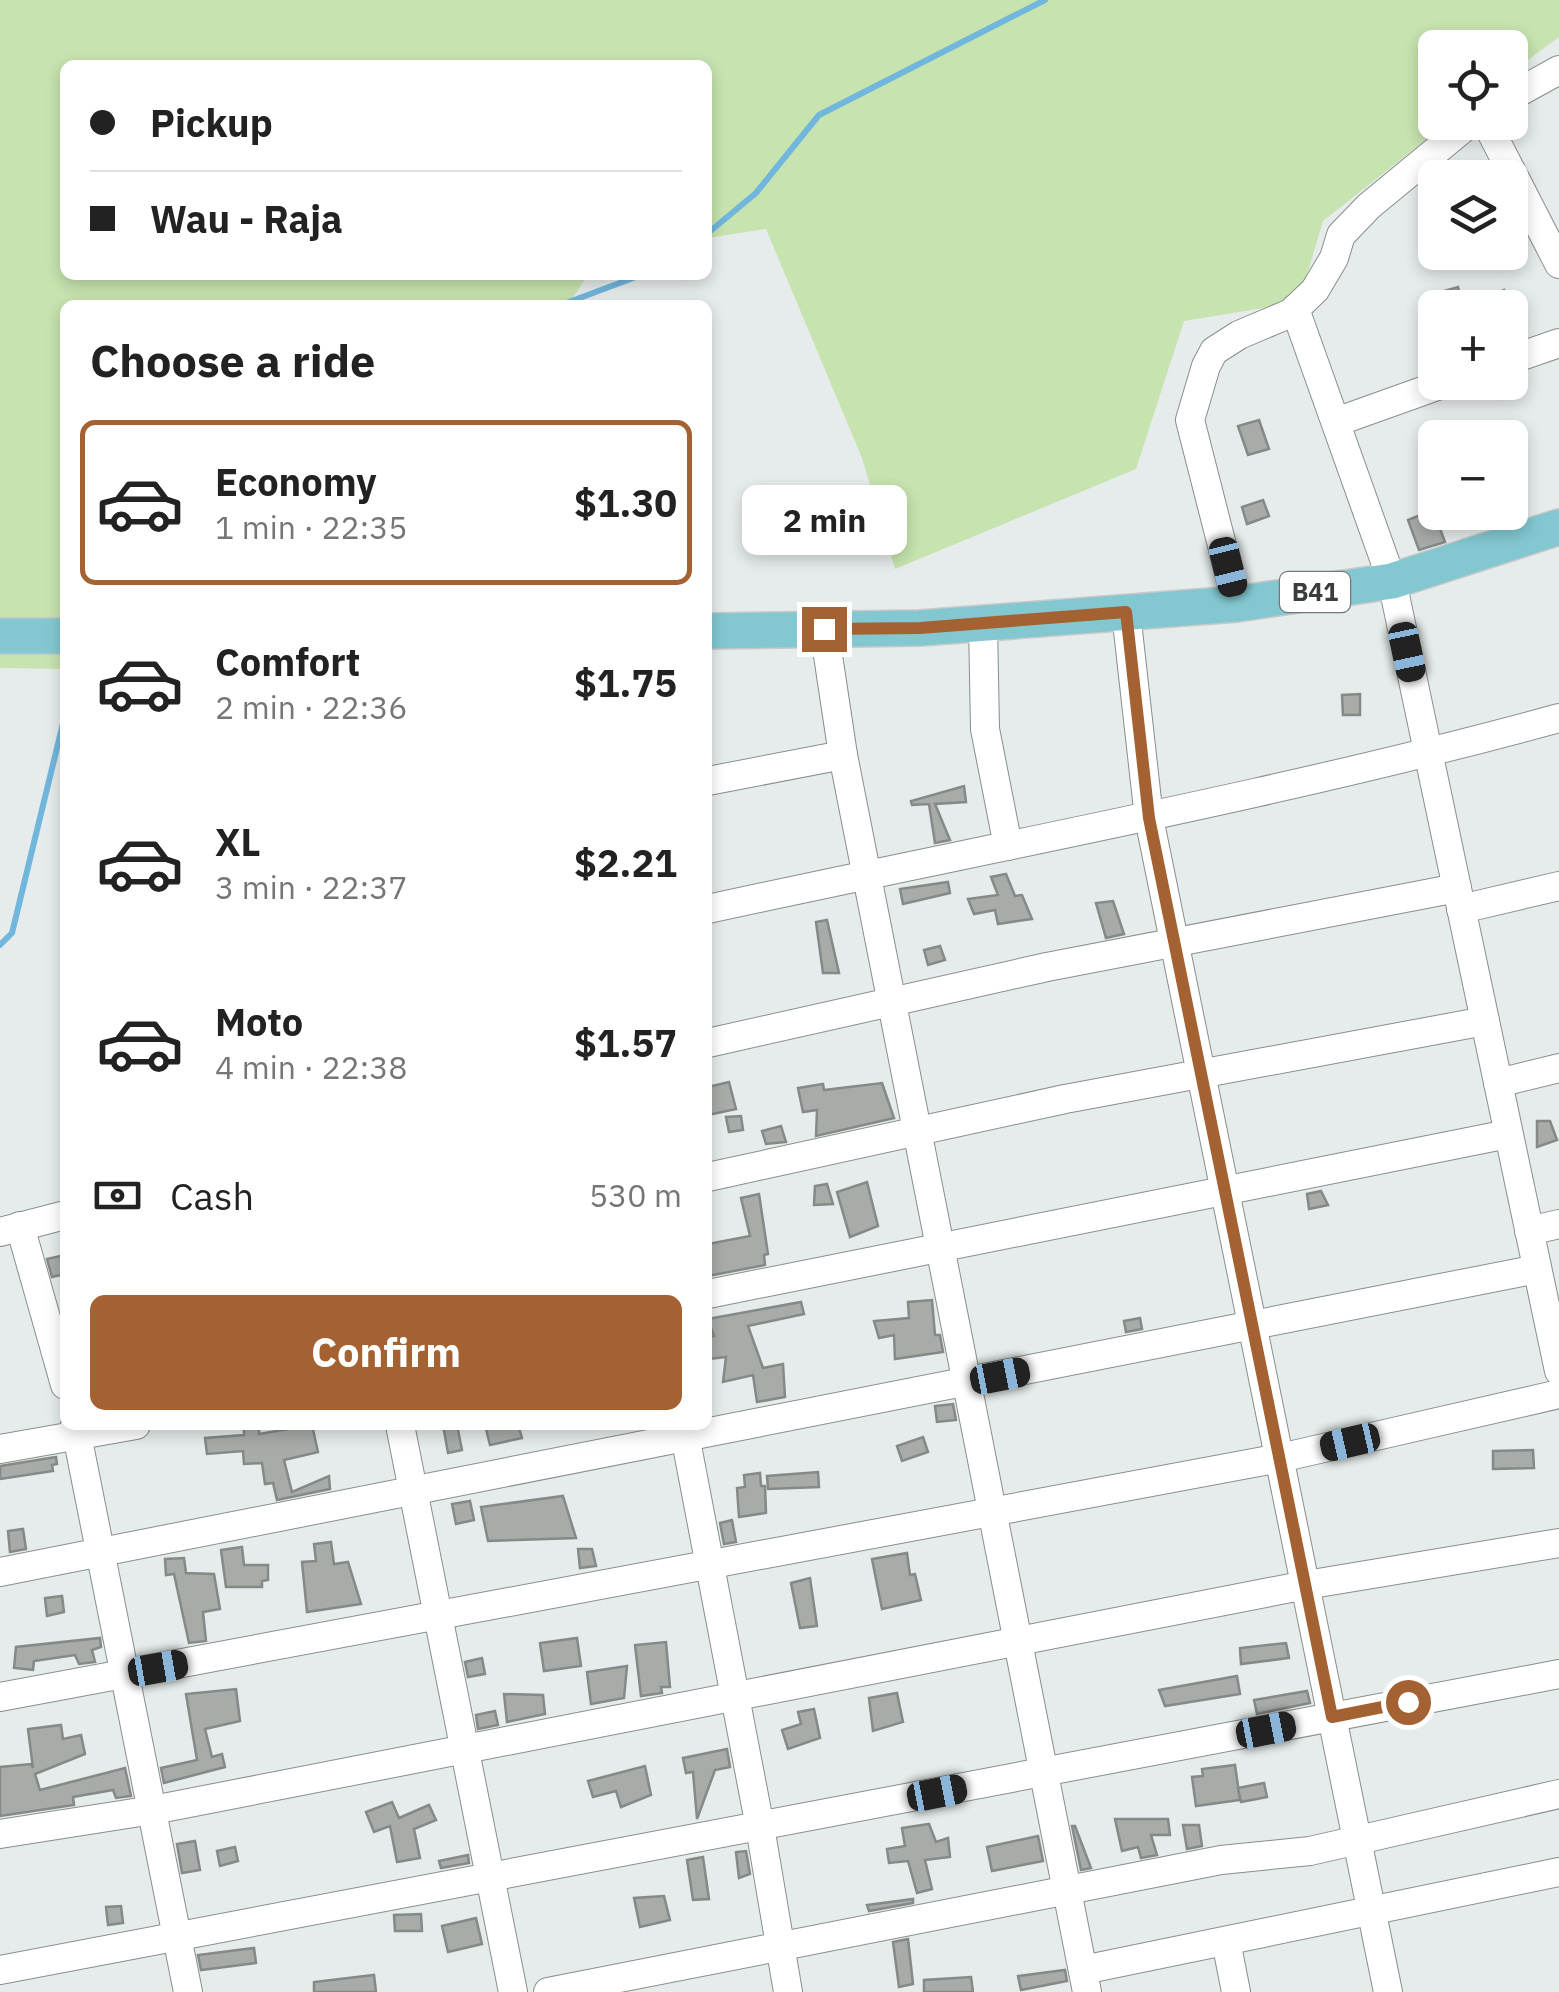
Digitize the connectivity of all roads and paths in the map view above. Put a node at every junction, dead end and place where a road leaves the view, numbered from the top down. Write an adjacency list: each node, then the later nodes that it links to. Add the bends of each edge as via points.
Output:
1 (1559, 70): 2 (street)
2 (1528, 87)
3 (1448, 140): 6 (street, via 1341,235 1316,290)
4 (1495, 140): 5 (street)
5 (1559, 264)
6 (1295, 309): 10 (street); 13 (street, via 1214,351 1190,420)
7 (1559, 343): 8 (street)
8 (1528, 354)
9 (1418, 393): 10 (street)
10 (1336, 422): 12 (street)
11 (1559, 527): 12 (main road, B41)
12 (1392, 581): 13 (main road, B41); 21 (street)
13 (1237, 604): 14 (main road, B41)
14 (1126, 612): 15 (main road, B41); 24 (street)
15 (983, 624): 16 (main road, B41); 25 (street, via 985,729)
16 (824, 629): 17 (main road, B41); 22 (street)
17 (712, 631)
18 (0, 636): 19 (main road)
19 (60, 636)
20 (1559, 718): 21 (street)
21 (1430, 753): 24 (street); 28 (street)
22 (843, 756): 23 (street); 26 (street)
23 (712, 780)
24 (1149, 818): 25 (street); 30 (street)
25 (1008, 846): 26 (street)
26 (866, 874): 29 (street); 31 (street)
27 (1559, 886): 28 (street)
28 (1459, 898): 30 (street); 32 (street)
29 (712, 908)
30 (1176, 943): 31 (street); 35 (street)
31 (891, 1000): 33 (street); 37 (street)
32 (1485, 1021): 35 (street); 36 (street)
33 (712, 1042)
34 (1559, 1068): 36 (street)
35 (1203, 1075): 37 (street); 40 (street)
36 (1498, 1082): 38 (street)
37 (917, 1131): 39 (street); 45 (street)
38 (1508, 1134): 40 (street); 44 (street)
39 (712, 1175)
40 (1226, 1190): 45 (street); 48 (street)
41 (60, 1215): 43 (street)
42 (1559, 1224): 44 (street)
43 (10, 1229): 49 (street)
44 (1529, 1232): 46 (street)
45 (940, 1248): 47 (street); 51 (street)
46 (1537, 1269): 48 (street); 50 (street)
47 (712, 1293)
48 (1254, 1326): 51 (street); 58 (street)
49 (59, 1334)
50 (1559, 1371)
51 (967, 1382): 53 (street); 60 (street)
52 (1559, 1394): 58 (street)
53 (712, 1427)
54 (77, 1430): 57 (street); 62 (street)
55 (401, 1430): 59 (street)
56 (685, 1432): 59 (street); 63 (street)
57 (0, 1449)
58 (1280, 1458): 60 (street); 65 (street)
59 (413, 1492): 62 (street); 66 (street)
60 (992, 1512): 63 (street); 67 (street)
61 (1559, 1542): 65 (street)
62 (102, 1554): 64 (street); 68 (street)
63 (710, 1564): 66 (street); 70 (street)
64 (0, 1572)
65 (1306, 1585): 67 (street); 72 (street)
66 (438, 1616): 68 (street); 73 (street)
67 (1018, 1642): 70 (street); 74 (street)
68 (126, 1674): 71 (street); 76 (street)
69 (1559, 1674): 72 (street)
70 (736, 1696): 73 (street); 77 (street)
71 (0, 1697)
72 (1332, 1717): 74 (street); 79 (street)
73 (465, 1749): 76 (street); 81 (street)
74 (1044, 1772): 77 (street); 82 (street)
75 (1559, 1794): 79 (street)
76 (153, 1810): 78 (street); 84 (street)
77 (760, 1826): 81 (street); 86 (street)
78 (0, 1834)
79 (1358, 1840): 82 (street); 83 (street)
80 (1559, 1872): 83 (street)
81 (490, 1878): 84 (street); 90 (street)
82 (1067, 1890): 86 (street); 88 (street)
83 (1372, 1911): 85 (street); 94 (street)
84 (178, 1938): 87 (street); 89 (street)
85 (1226, 1941): 88 (street); 93 (street)
86 (779, 1948): 91 (street); 92 (street)
87 (0, 1970)
88 (1085, 1981)
89 (188, 1992)
90 (513, 1992)
91 (548, 1992)
92 (788, 1992)
93 (1236, 1992)
94 (1388, 1992)

